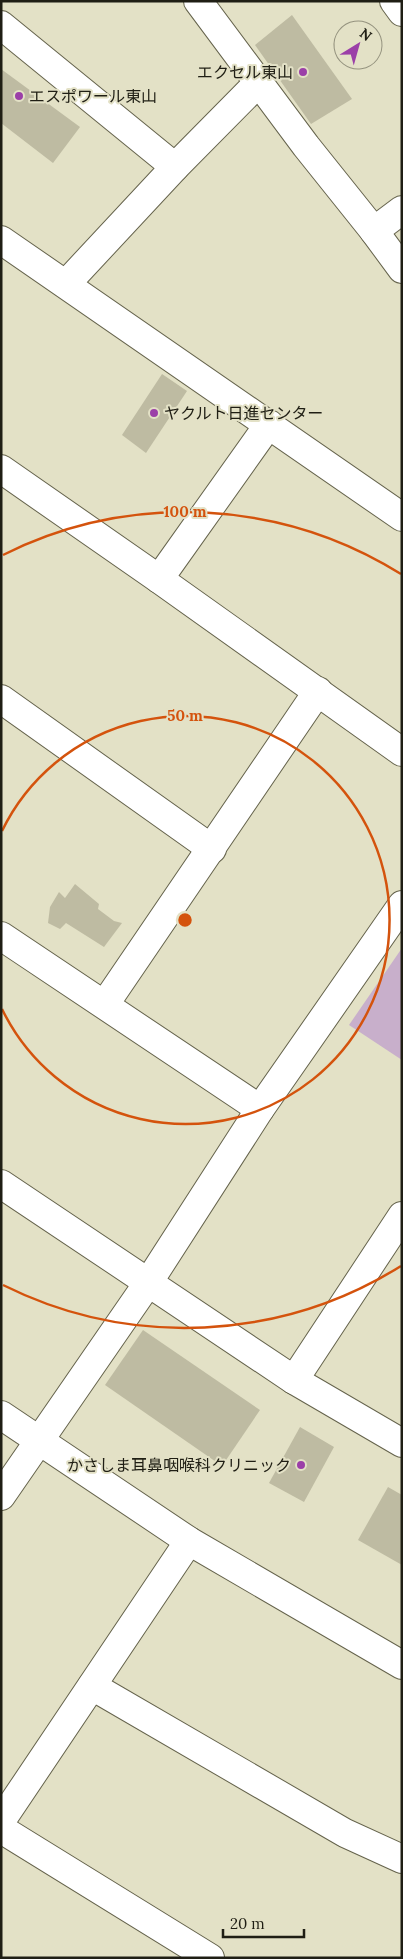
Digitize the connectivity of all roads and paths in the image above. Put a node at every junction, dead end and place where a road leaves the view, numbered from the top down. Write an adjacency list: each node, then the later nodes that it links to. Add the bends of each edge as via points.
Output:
1 (198, 1): 5 (street)
2 (394, 1): 3 (street)
3 (402, 12)
4 (1, 25): 6 (street)
5 (258, 83): 6 (street); 8 (street)
6 (175, 167): 11 (street)
7 (402, 210): 8 (street)
8 (374, 231): 10 (street)
9 (1, 240): 11 (street)
10 (402, 269)
11 (66, 284): 12 (street)
12 (269, 424): 14 (street); 15 (street)
13 (1, 469): 15 (street)
14 (402, 517)
15 (159, 579): 16 (street)
16 (318, 691): 18 (street); 19 (street)
17 (1, 699): 19 (street)
18 (402, 752)
19 (212, 848): 22 (street)
20 (402, 905): 23 (street)
21 (1, 936): 22 (street)
22 (105, 1004): 23 (street)
23 (260, 1109): 26 (street)
24 (1, 1184): 26 (street)
25 (402, 1216): 27 (street)
26 (148, 1283): 27 (street); 29 (street)
27 (294, 1380): 30 (street)
28 (1, 1415): 29 (street)
29 (39, 1439): 31 (street); 32 (street)
30 (402, 1443)
31 (1, 1496)
32 (189, 1541): 33 (street); 34 (street)
33 (402, 1666)
34 (92, 1686): 35 (street); 37 (street, via 345,1833)
35 (1, 1821)
36 (1, 1830): 38 (street)
37 (402, 1858)
38 (210, 1958)

